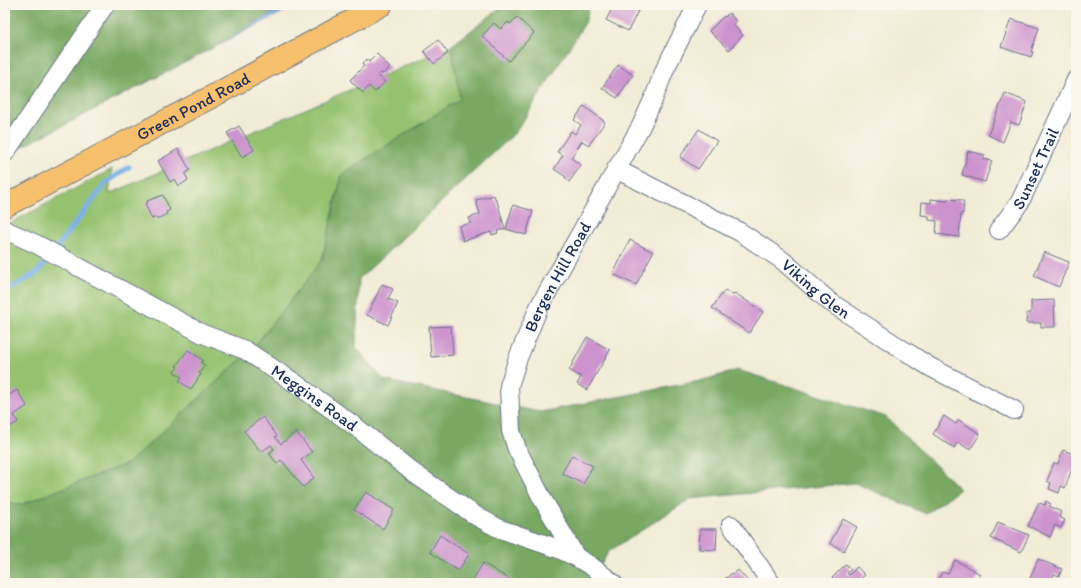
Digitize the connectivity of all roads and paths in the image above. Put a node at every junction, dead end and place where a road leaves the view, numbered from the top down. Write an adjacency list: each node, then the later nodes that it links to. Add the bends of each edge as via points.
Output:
1 (106, 5): 5 (street)
2 (381, 5): 7 (main road, Green Pond Road)
3 (697, 5): 6 (street, Bergen Hill Road, via 665,69 641,126)
4 (1076, 80): 9 (street, Sunset Trail, via 1020,202)
5 (5, 153)
6 (616, 169): 10 (street, Viking Glen, via 740,232 782,260 830,302 891,342 930,367); 12 (street, Bergen Hill Road, via 539,307 509,386 511,431 517,449)
7 (5, 206)
8 (5, 230): 12 (street, Meggins Road, via 36,244 203,334 245,350 295,383 415,474 476,516 500,529)
9 (999, 230)
10 (1014, 410)
11 (731, 526): 14 (street)
12 (576, 557): 13 (street, Meggins Road)
13 (613, 583)
14 (771, 583)

